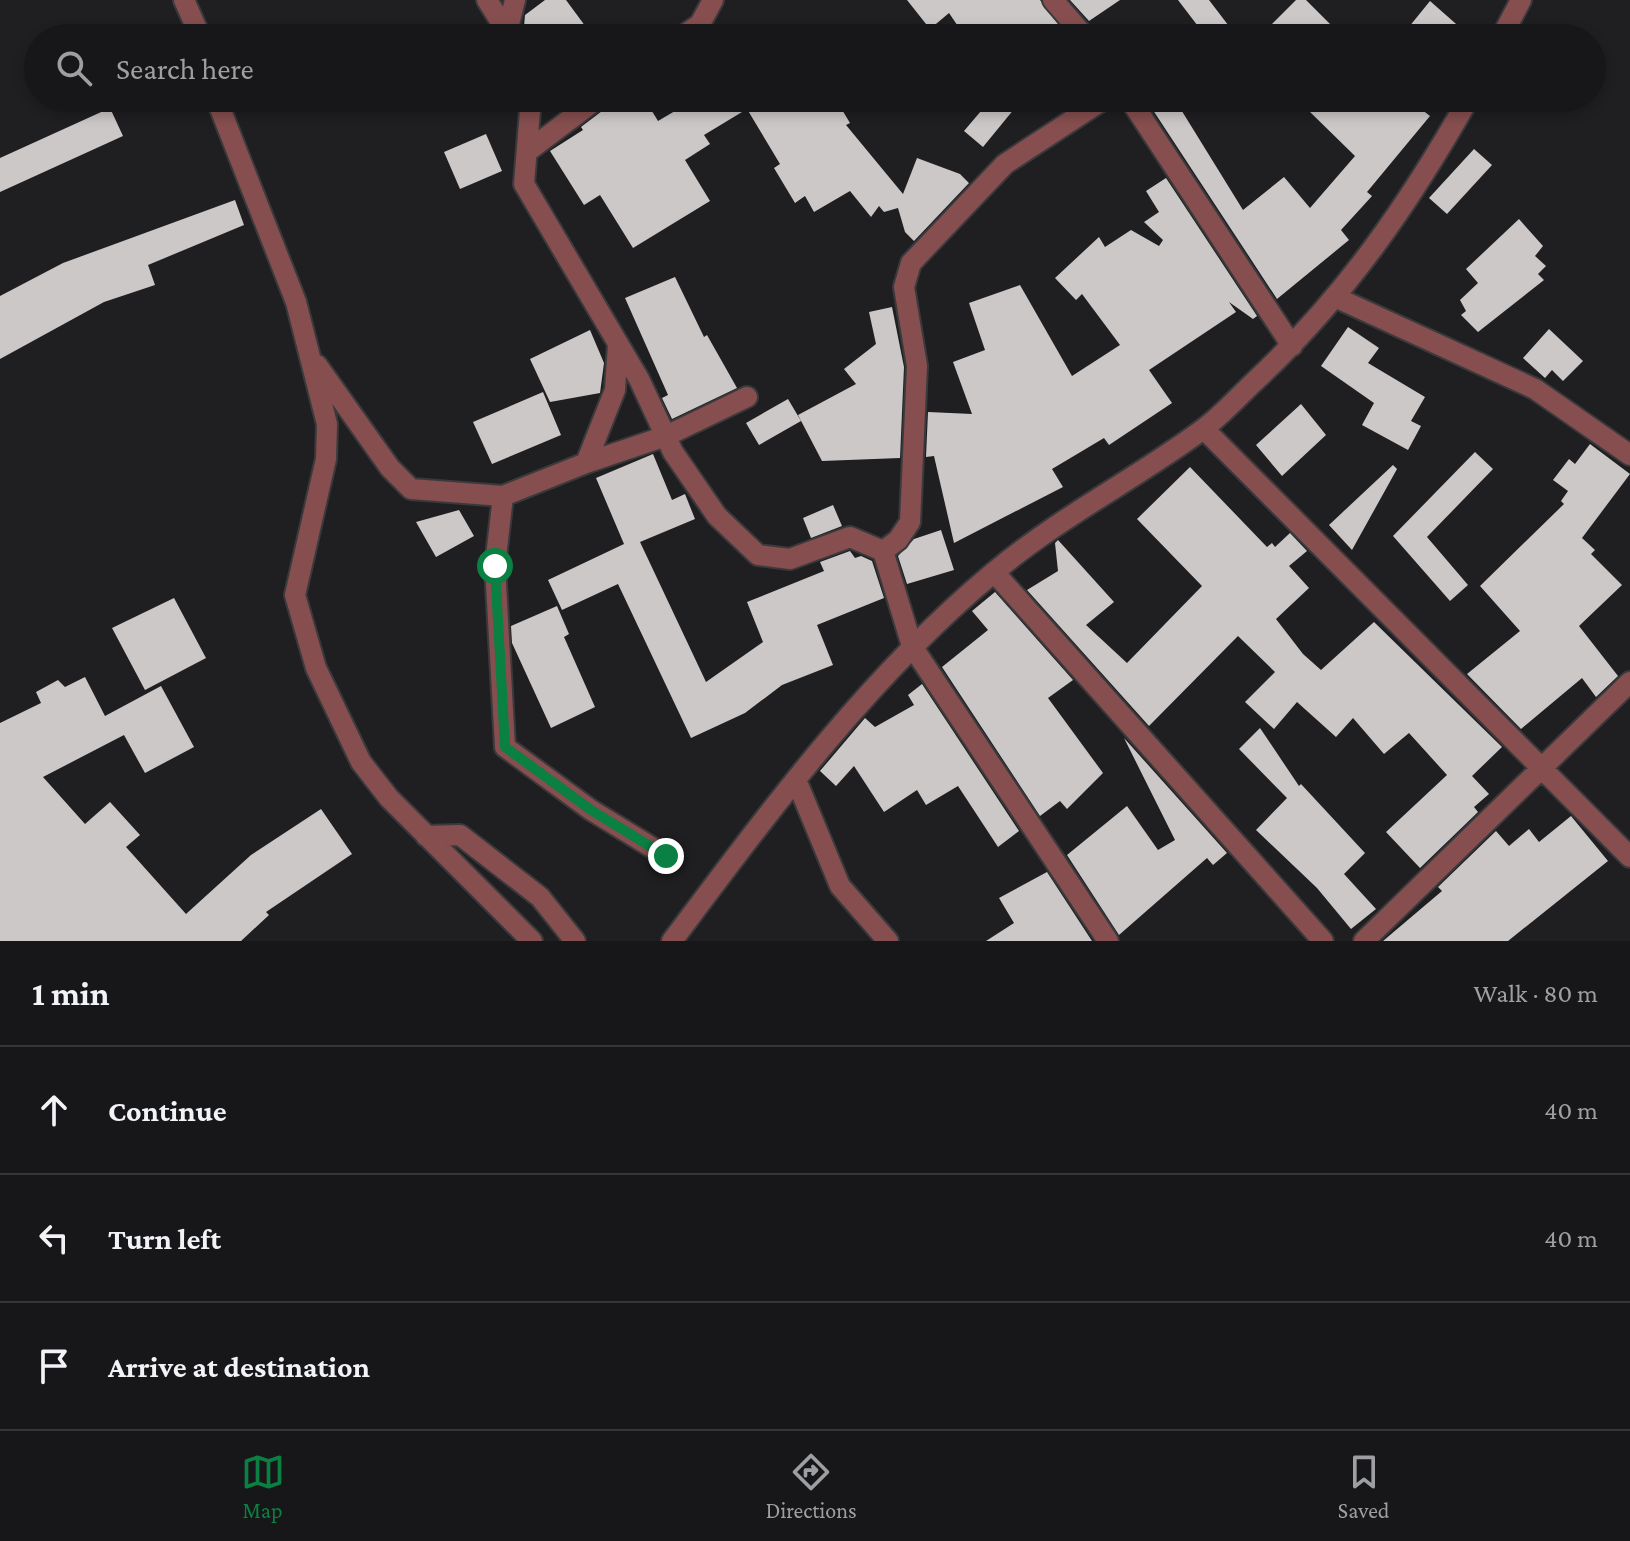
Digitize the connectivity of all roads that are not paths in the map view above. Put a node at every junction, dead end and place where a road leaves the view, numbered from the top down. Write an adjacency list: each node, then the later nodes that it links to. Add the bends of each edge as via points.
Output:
1 (184, 0): 7 (street)
2 (487, 0): 8 (street)
3 (515, 0): 9 (street)
4 (713, 0): 10 (street)
5 (1053, 0): 11 (street)
6 (1521, 0): 12 (street)
7 (195, 24)
8 (502, 24)
9 (511, 24)
10 (700, 24)
11 (1074, 24)
12 (1508, 24)
13 (221, 112): 23 (street, via 296,302)
14 (530, 112): 19 (street)
15 (580, 112): 19 (street)
16 (1085, 112): 30 (street, via 1005,164 911,263 904,287 917,366 910,522)
17 (1138, 112): 22 (street)
18 (1461, 112): 20 (street, via 1419,186)
19 (528, 151): 21 (street, via 524,184)
20 (1337, 298): 22 (street); 27 (street, via 1535,389)
21 (618, 344): 26 (street); 28 (street, via 615,390)
22 (1292, 346): 25 (street)
23 (310, 356): 29 (street, via 390,468 411,489); 36 (street, via 327,424 326,459 295,595 316,668 361,762)
24 (747, 397): 26 (street)
25 (1204, 429): 31 (street, via 1068,516); 34 (street)
26 (666, 436): 28 (street); 30 (street, via 717,516 758,555 790,559 850,537)
27 (1630, 455)
28 (586, 463): 29 (street)
29 (503, 496): 37 (street, via 495,566 505,747)
30 (883, 551): 32 (street)
31 (994, 572): 32 (street); 44 (street)
32 (912, 646): 35 (street); 43 (street)
33 (1630, 682): 34 (street)
34 (1542, 770): 38 (street); 45 (street)
35 (797, 782): 41 (street); 42 (street, via 840,886)
36 (426, 836): 39 (street); 40 (street, via 460,835 540,897)
37 (666, 856)
38 (1630, 857)
39 (532, 941)
40 (575, 941)
41 (672, 941)
42 (888, 941)
43 (1108, 941)
44 (1323, 941)
45 (1364, 941)

